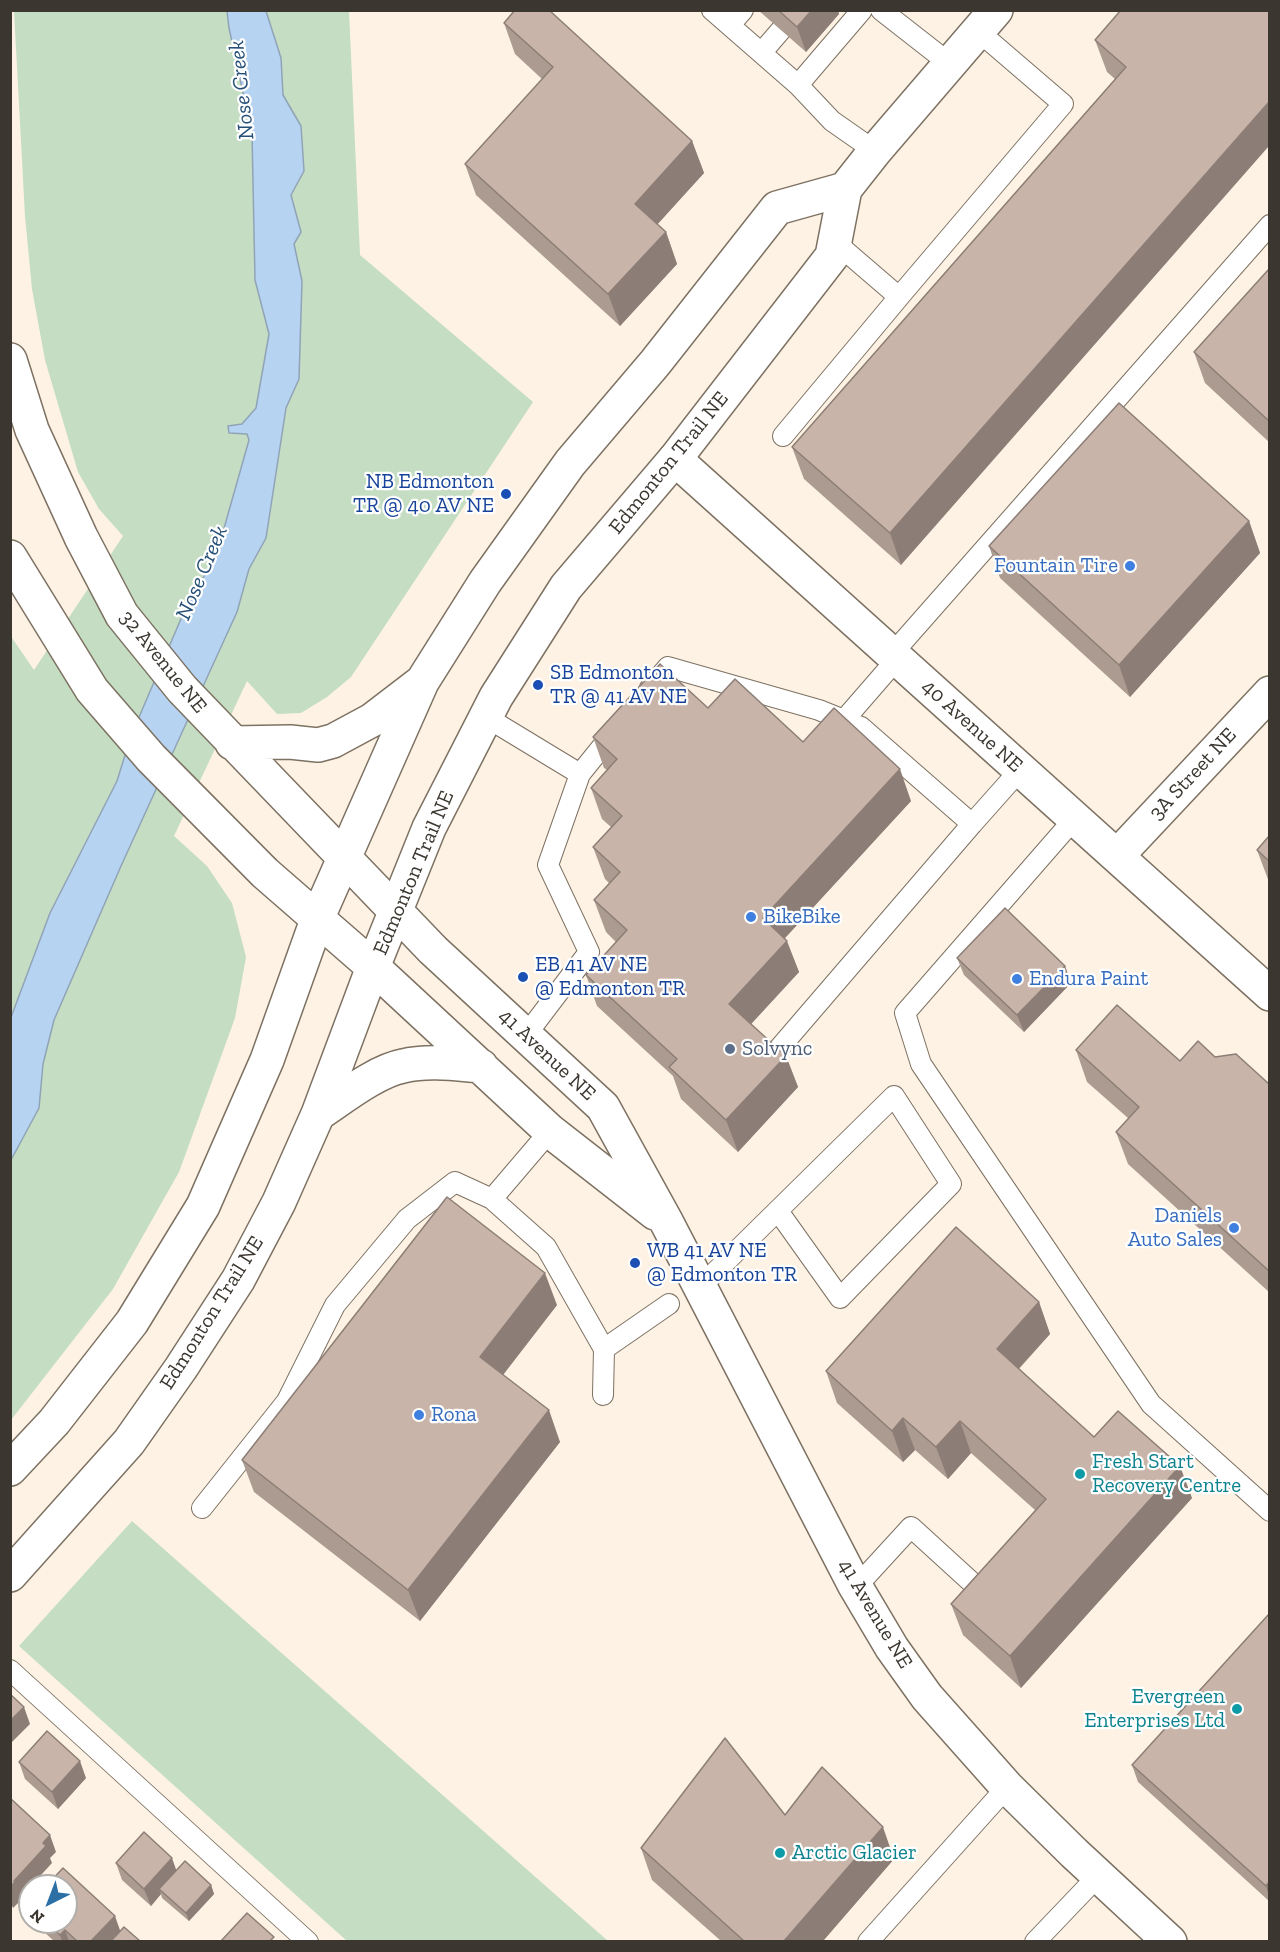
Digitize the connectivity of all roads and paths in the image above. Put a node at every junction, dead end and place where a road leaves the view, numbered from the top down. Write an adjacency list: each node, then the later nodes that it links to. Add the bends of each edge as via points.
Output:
1 (712, 10): 6 (lane)
2 (743, 10): 6 (lane)
3 (862, 10): 10 (lane)
4 (881, 10): 9 (lane)
5 (987, 21): 9 (main road); 15 (lane, via 1063,104)
6 (730, 25): 8 (lane)
7 (781, 30): 8 (lane)
8 (762, 52): 10 (lane)
9 (950, 64): 11 (main road)
10 (798, 85): 11 (lane, via 832,121)
11 (875, 152): 12 (main road)
12 (844, 189): 14 (main road, Edmonton Trail NE); 21 (main road, via 777,208 570,463 485,582)
13 (1269, 225): 20 (lane)
14 (835, 242): 15 (lane); 18 (main road, Edmonton Trail NE, via 832,256)
15 (899, 297): 17 (lane)
16 (10, 360): 27 (main road, 32 Avenue NE, via 32,430 122,615)
17 (783, 436)
18 (675, 459): 20 (main road, 40 Avenue NE); 24 (main road, Edmonton Trail NE, via 566,587)
19 (10, 557): 35 (main road, via 92,690 195,803 265,873)
20 (894, 657): 26 (lane); 28 (main road, 40 Avenue NE)
21 (422, 682): 27 (main road, via 372,720 333,741 318,745); 32 (main road)
22 (1269, 693): 33 (main road, 3A Street NE)
23 (639, 703): 26 (lane, via 668,667)
24 (486, 717): 29 (lane); 34 (main road, Edmonton Trail NE, via 429,828)
25 (624, 720): 29 (lane)
26 (844, 720): 31 (lane, via 861,727)
27 (232, 743): 32 (main road, 32 Avenue NE)
28 (1020, 770): 30 (main road, 40 Avenue NE); 31 (lane)
29 (580, 774): 38 (lane, via 548,865 589,952)
30 (1075, 818): 33 (main road, 40 Avenue NE); 52 (lane, via 905,1013 921,1064 1152,1404)
31 (972, 824): 39 (lane)
32 (344, 856): 34 (main road, 32 Avenue NE); 35 (main road)
33 (1117, 856): 37 (main road, 40 Avenue NE)
34 (397, 911): 36 (main road, Edmonton Trail NE); 38 (main road, 41 Avenue NE, via 433,950)
35 (318, 917): 36 (main road); 50 (main road, via 267,1060 202,1206 132,1322 54,1422)
36 (374, 967): 40 (main road, 41 Avenue NE); 41 (main road, Edmonton Trail NE)
37 (1269, 994)
38 (526, 1035): 45 (main road, 41 Avenue NE, via 603,1107)
39 (776, 1052)
40 (482, 1066): 41 (main road, via 401,1066 372,1079); 42 (main road, 41 Avenue NE)
41 (318, 1114): 53 (main road, Edmonton Trail NE, via 279,1202 238,1280 181,1368 129,1442)
42 (550, 1131): 43 (lane); 45 (main road, 41 Avenue NE)
43 (492, 1199): 48 (lane, via 546,1247); 51 (lane, via 455,1182 407,1219 335,1305 287,1401)
44 (778, 1211): 44 (lane, via 894,1096 951,1184 840,1298); 46 (lane)
45 (667, 1223): 46 (main road, 41 Avenue NE)
46 (700, 1287): 54 (main road, 41 Avenue NE)
47 (669, 1304): 48 (lane)
48 (604, 1349): 49 (lane)
49 (603, 1395)
50 (10, 1469)
51 (202, 1508)
52 (1269, 1511)
53 (10, 1575)
54 (856, 1587): 55 (lane, via 911,1527); 57 (main road, 41 Avenue NE, via 927,1697)
55 (993, 1602)
56 (10, 1670): 59 (lane)
57 (1007, 1787): 58 (main road, 41 Avenue NE); 60 (lane)
58 (1098, 1876): 61 (lane); 62 (main road, 41 Avenue NE)
59 (308, 1941)
60 (868, 1941)
61 (1035, 1941)
62 (1170, 1941)

